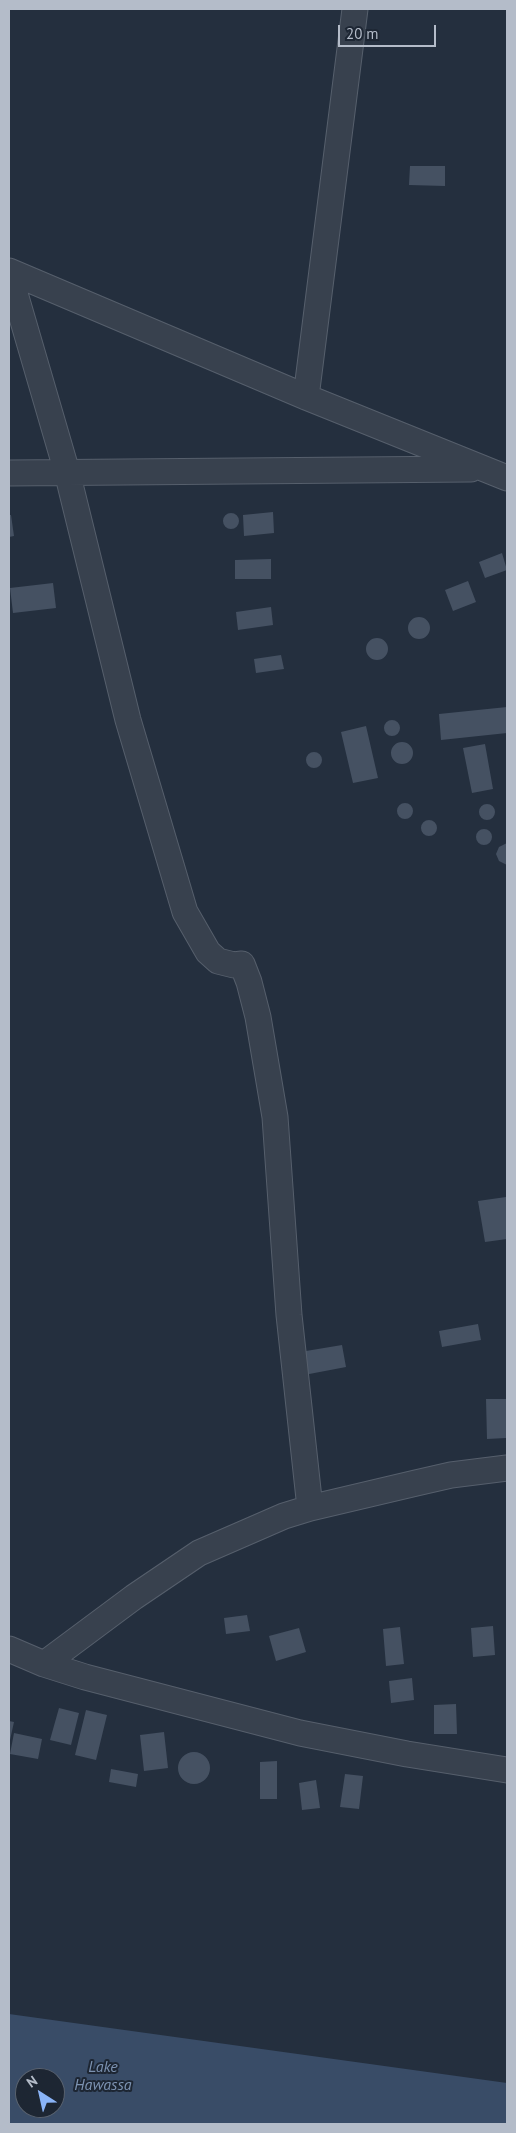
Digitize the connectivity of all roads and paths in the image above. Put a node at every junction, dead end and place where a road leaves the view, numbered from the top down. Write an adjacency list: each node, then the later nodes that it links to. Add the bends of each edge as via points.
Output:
1 (355, 9): 3 (street)
2 (9, 272): 3 (street); 6 (street)
3 (306, 396): 4 (street)
4 (484, 469): 6 (street); 7 (street)
5 (9, 472): 6 (street)
6 (67, 472): 9 (street, via 128,720 185,912 208,952 218,961 242,964 258,1017 275,1118 289,1315)
7 (507, 478)
8 (507, 1468): 9 (street, via 442,1477)
9 (310, 1508): 11 (street, via 199,1553)
10 (9, 1649): 11 (street)
11 (44, 1664): 12 (street, via 300,1733)
12 (507, 1770)

